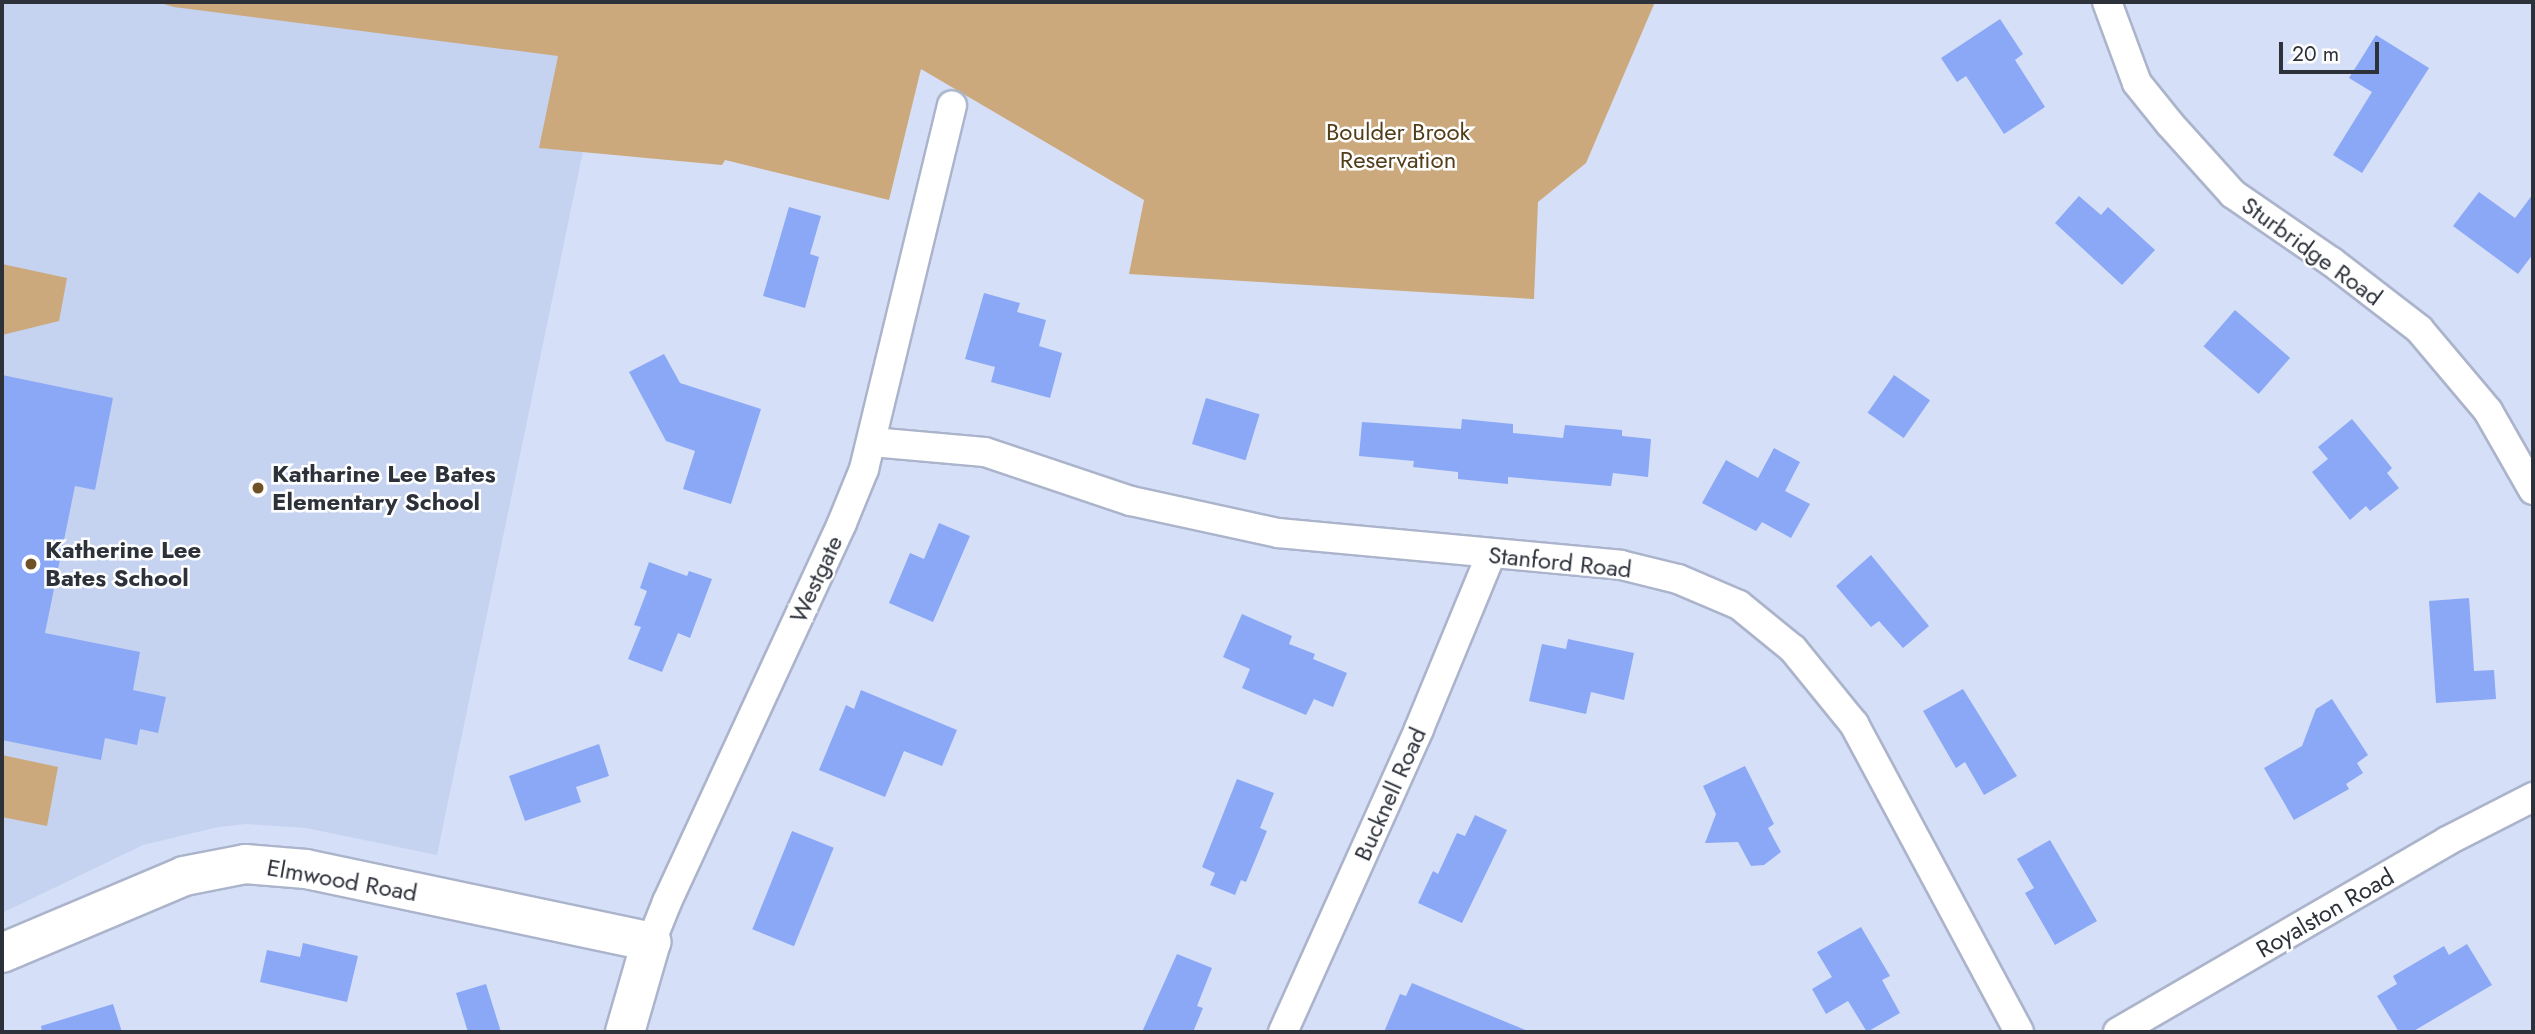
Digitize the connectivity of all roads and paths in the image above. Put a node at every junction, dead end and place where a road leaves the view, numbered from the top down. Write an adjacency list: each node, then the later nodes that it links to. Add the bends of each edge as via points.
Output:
1 (2107, 2): 4 (street, Sturbridge Road, via 2137,83 2170,124 2233,194 2419,329 2488,411)
2 (952, 106): 3 (street, Westgate)
3 (872, 442): 5 (street, Stanford Road, via 985,452 1131,501 1278,533); 7 (street, Westgate, via 842,523)
4 (2533, 490)
5 (1490, 554): 10 (street, Bucknell Road, via 1419,729); 11 (street, Stanford Road, via 1621,565 1678,579 1739,605 1793,649 1854,724)
6 (2533, 797): 12 (street, Royalston Road, via 2447,841)
7 (651, 943): 8 (street, Elmwood Road, via 306,869 244,864 166,882); 9 (street, Westgate)
8 (2, 953)
9 (625, 1032)
10 (1283, 1032)
11 (2018, 1032)
12 (2118, 1032)

